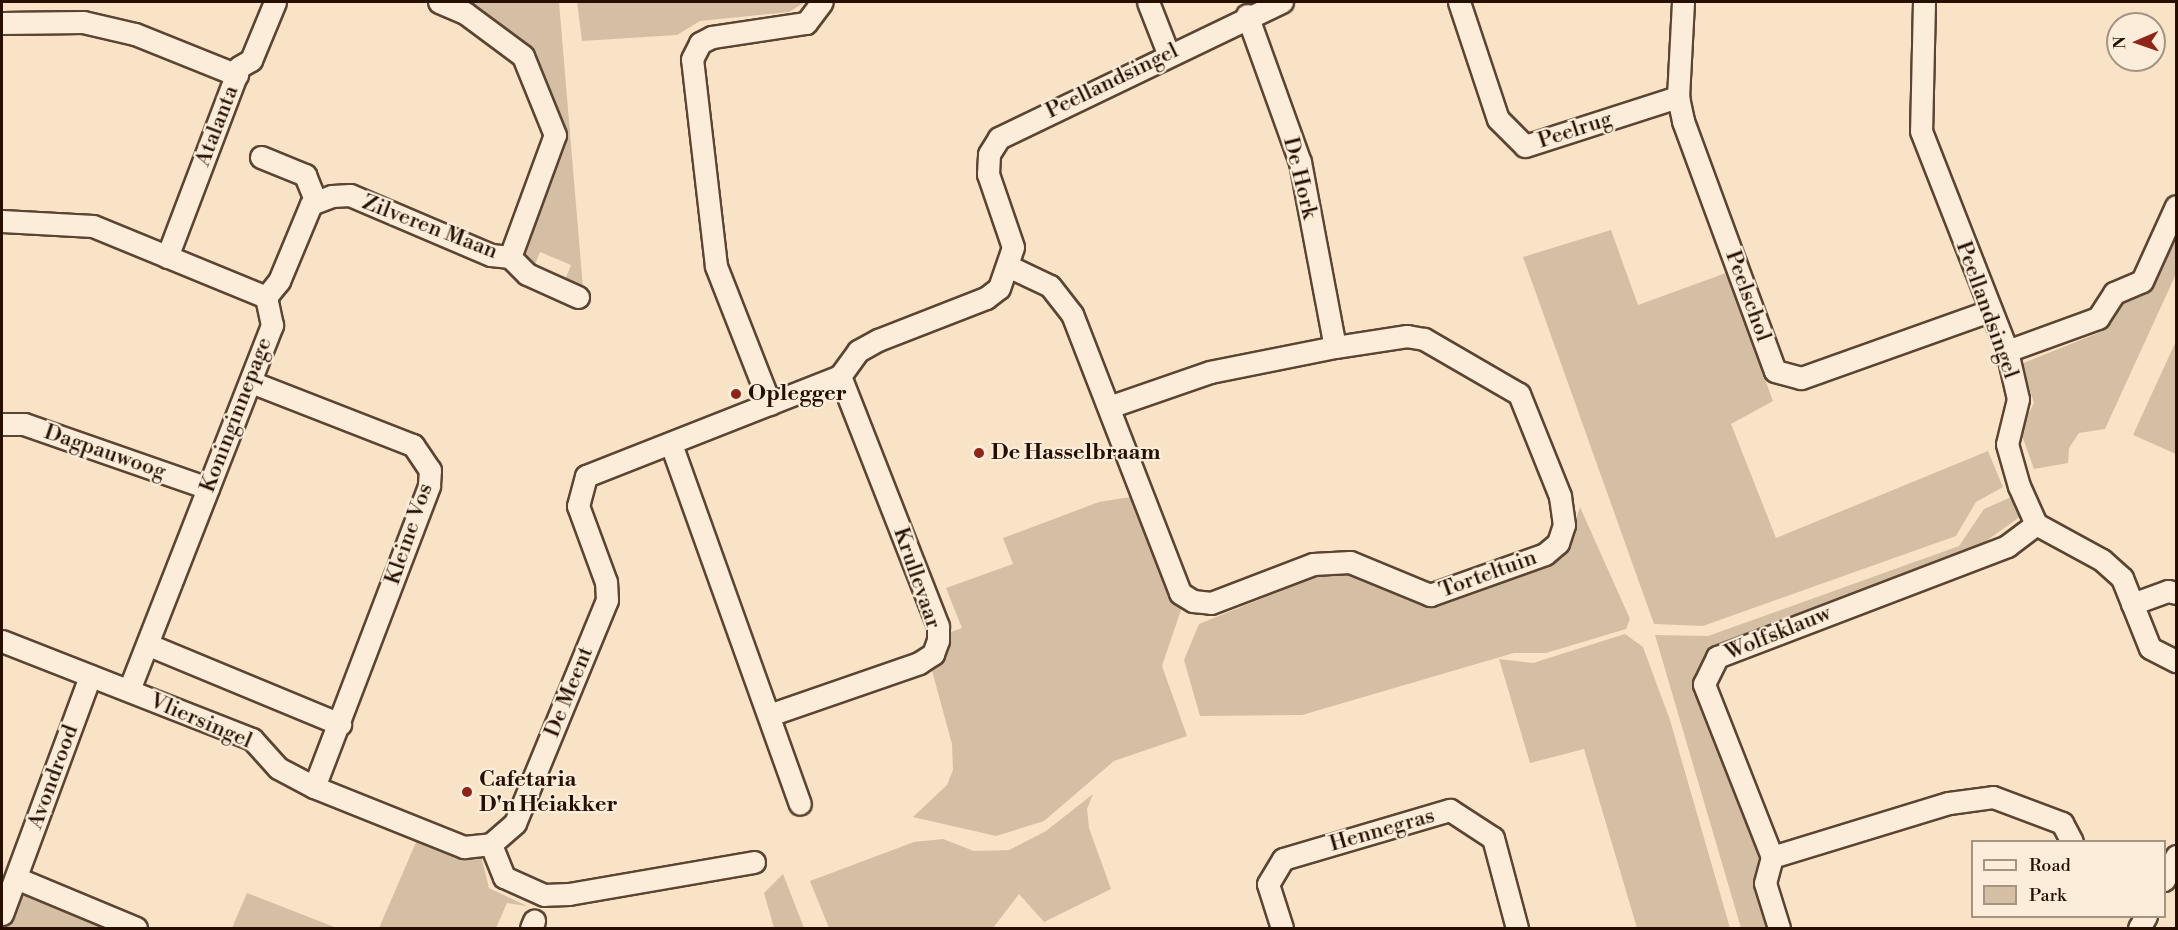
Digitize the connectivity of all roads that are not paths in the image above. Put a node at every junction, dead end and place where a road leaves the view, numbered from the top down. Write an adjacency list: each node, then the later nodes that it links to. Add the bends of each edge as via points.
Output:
1 (275, 2): 12 (street, Atalanta, via 251,60)
2 (439, 2): 19 (street, Zilveren Maan, via 513,45 555,135)
3 (822, 2): 28 (street, via 806,24 712,37 699,43 692,59 716,266)
4 (1148, 2): 11 (street)
5 (1282, 2): 9 (street, Peellandsingel)
6 (1459, 2): 13 (street, Peelrug, via 1498,119 1525,146)
7 (1683, 2): 13 (street, Peelschol)
8 (1924, 2): 23 (street, Peellandsingel, via 1921,131)
9 (1247, 15): 11 (street, Peellandsingel); 24 (street, De Hork, via 1300,162)
10 (2, 23): 12 (street, via 82,22 135,34)
11 (1168, 53): 20 (street, Peellandsingel, via 1097,94 999,138 989,154 988,174 1013,247)
12 (237, 75): 18 (street, Atalanta)
13 (1678, 97): 23 (street, Peelschol, via 1775,372 1801,378)
14 (261, 158): 15 (street, via 305,175)
15 (316, 202): 19 (street, Zilveren Maan, via 350,195 491,255); 21 (street, via 279,281)
16 (2176, 206): 25 (street, via 2142,281 2114,293 2098,318)
17 (2, 221): 18 (street, via 93,226)
18 (167, 257): 21 (street)
19 (510, 257): 22 (street, Zilveren Maan, via 527,274)
20 (1010, 267): 26 (street, via 999,288 986,298 878,340 858,351); 29 (street, Torteltuin, via 1050,286 1071,314)
21 (266, 297): 27 (street, Koninginnepage, via 272,325)
22 (578, 297)
23 (1989, 311): 25 (street, Peellandsingel)
24 (1335, 347): 29 (street, Torteltuin, via 1177,381); 29 (street, Torteltuin, via 1407,336 1424,339 1512,386 1560,496 1564,525 1558,543 1545,554 1430,595 1350,562 1313,564 1211,603 1193,601 1180,593)
25 (2007, 351): 33 (street, Peellandsingel, via 2018,399 2007,444)
26 (840, 376): 28 (street); 41 (street, Krullevaar, via 938,626 938,640 933,654 919,663)
27 (251, 382): 32 (street, Koninginnepage); 42 (street, Kleine Vos, via 413,445 429,470 429,486)
28 (770, 404): 31 (street)
29 (1109, 407)
30 (2, 424): 32 (street, Dagpauwoog, via 24,424)
31 (670, 444): 41 (street); 46 (street, De Meent, via 596,468 579,490 578,506 606,582 607,600 515,824)
32 (208, 488): 37 (street, Koninginnepage)
33 (2036, 524): 35 (street, via 2102,560 2122,578); 47 (street, Wolfsklauw, via 2007,546 1717,657 1704,684)
34 (2176, 593): 35 (street, via 2168,591)
35 (2132, 604): 38 (street, via 2150,648)
36 (2, 641): 39 (street, Vliersingel)
37 (149, 645): 40 (street, Koninginnepage); 42 (street)
38 (2176, 660)
39 (90, 676): 40 (street, Vliersingel); 51 (street, Avondrood)
40 (129, 690): 43 (street, Vliersingel, via 252,739 278,768)
41 (772, 714): 44 (street)
42 (340, 724): 43 (street, Kleine Vos)
43 (314, 787): 46 (street, Vliersingel, via 464,847)
44 (800, 804)
45 (2071, 840): 47 (street, via 2062,823 1993,797 1949,803)
46 (491, 844): 49 (street, via 504,877 544,895)
47 (1772, 856): 56 (street, via 1765,883)
48 (2176, 856): 50 (street)
49 (754, 862)
50 (2166, 876)
51 (16, 878): 52 (street, Avondrood); 53 (street)
52 (2, 914)
53 (136, 928)
54 (1282, 928): 55 (street, Hennegras, via 1268,884 1283,859 1450,810 1493,838)
55 (1516, 928)
56 (1779, 928)

